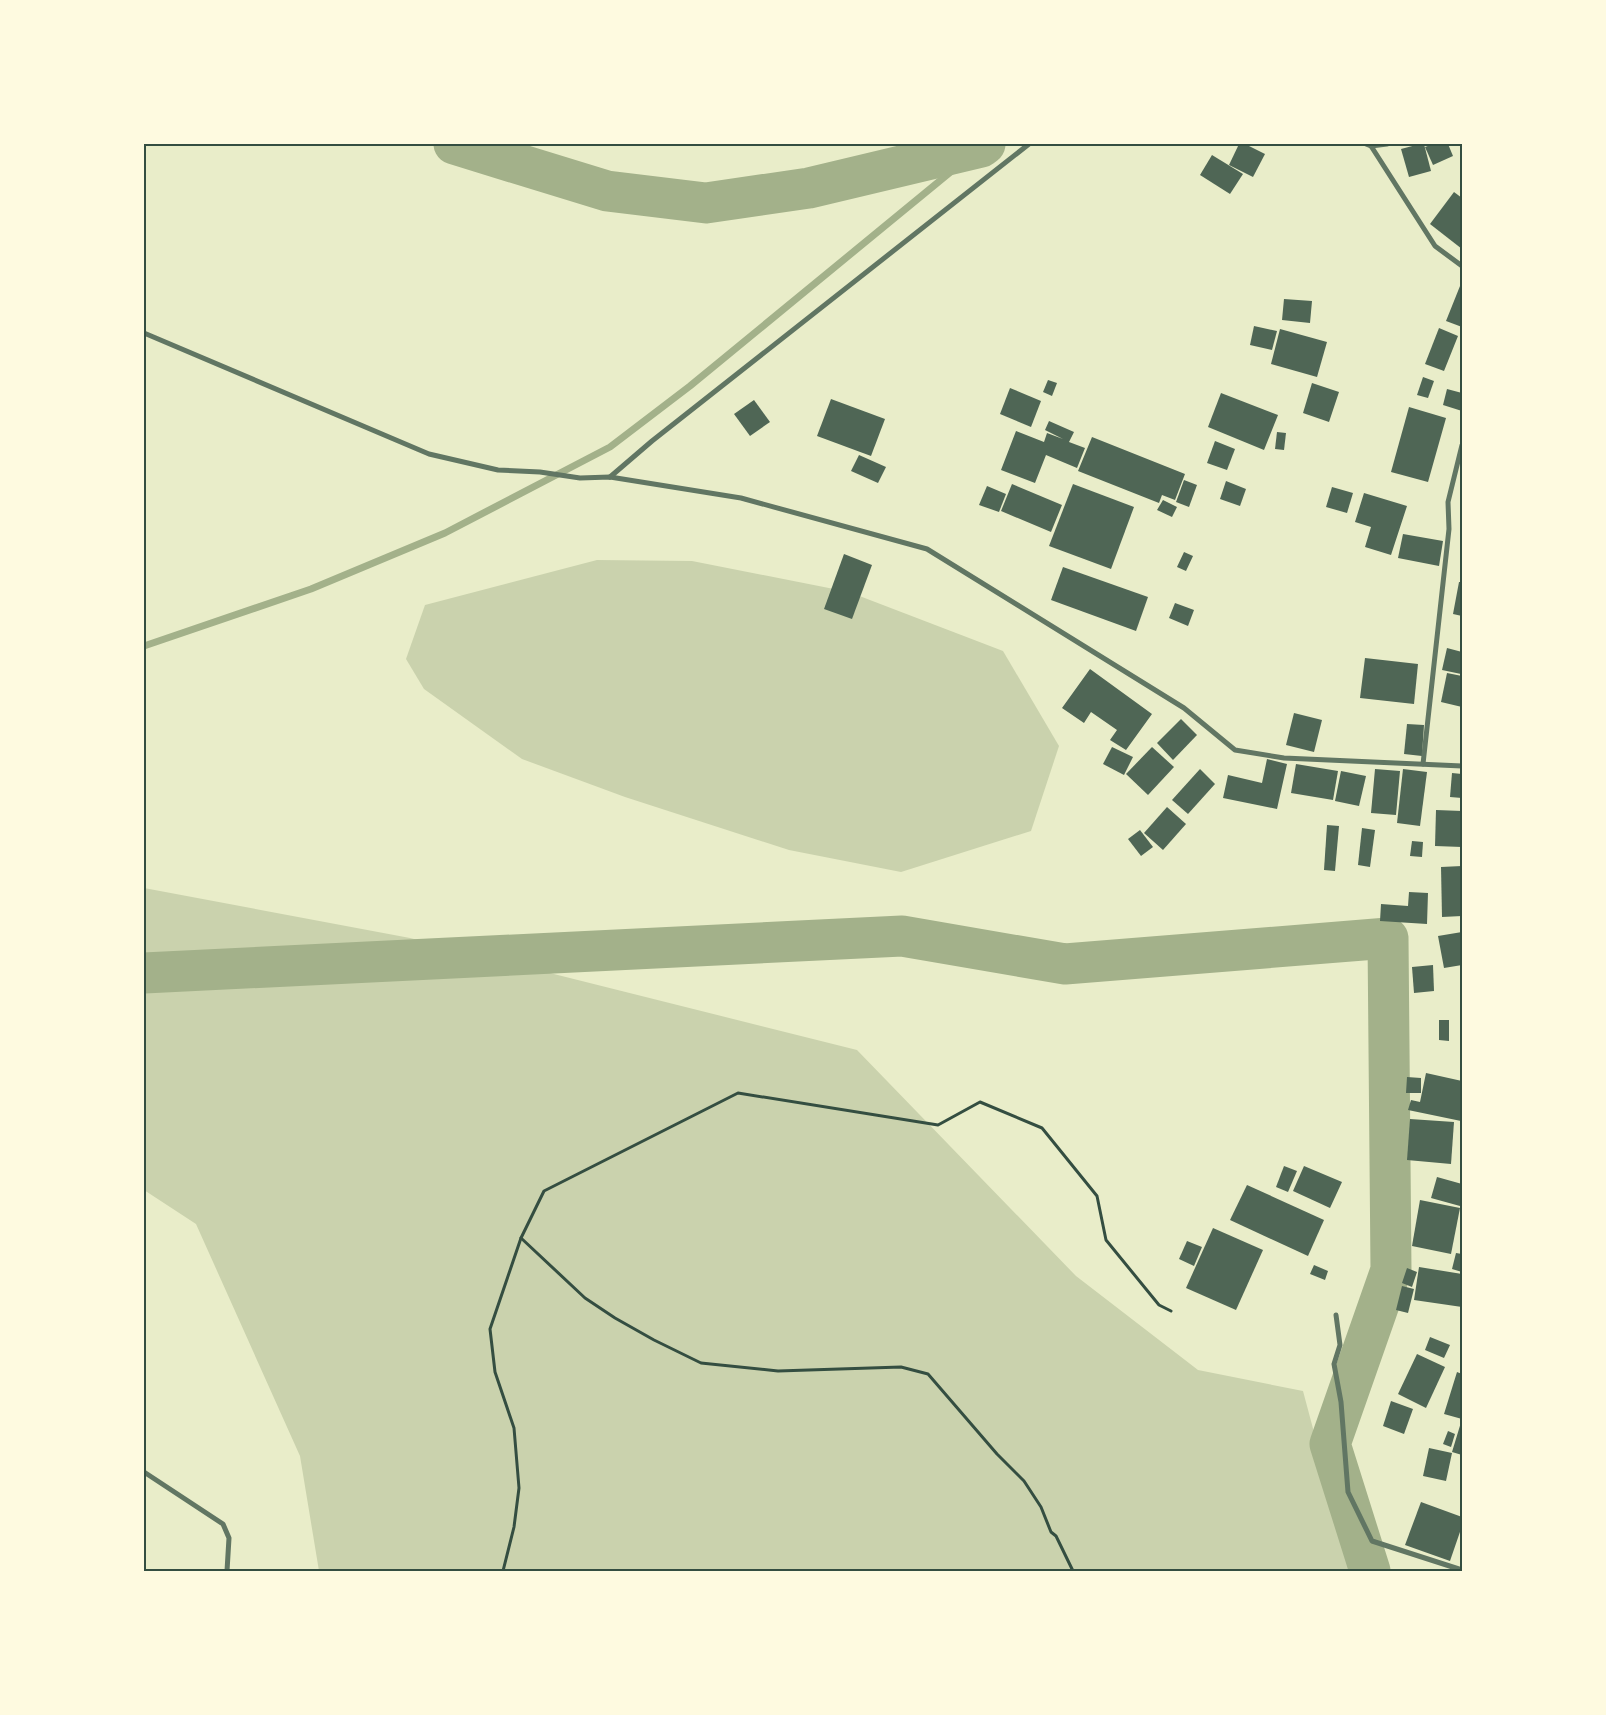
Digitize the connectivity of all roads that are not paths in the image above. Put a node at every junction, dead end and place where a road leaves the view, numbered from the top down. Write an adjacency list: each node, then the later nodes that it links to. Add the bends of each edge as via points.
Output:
1 (1029, 144): 7 (street)
2 (1386, 144): 3 (street)
3 (1369, 145): 4 (street, via 1435,246)
4 (1462, 266)
5 (144, 333): 7 (street, via 429,454 498,470 580,478)
6 (1462, 445): 8 (street, via 1448,502 1449,529)
7 (610, 477): 8 (street, via 741,498 927,549 1184,708 1235,750 1284,758)
8 (1423, 764): 9 (street)
9 (1462, 766)
10 (1336, 1314): 12 (street, via 1340,1345 1334,1364 1341,1402 1348,1492 1368,1533 1372,1541)
11 (144, 1472): 13 (street, via 223,1524 228,1538)
12 (1462, 1570)
13 (228, 1571)

